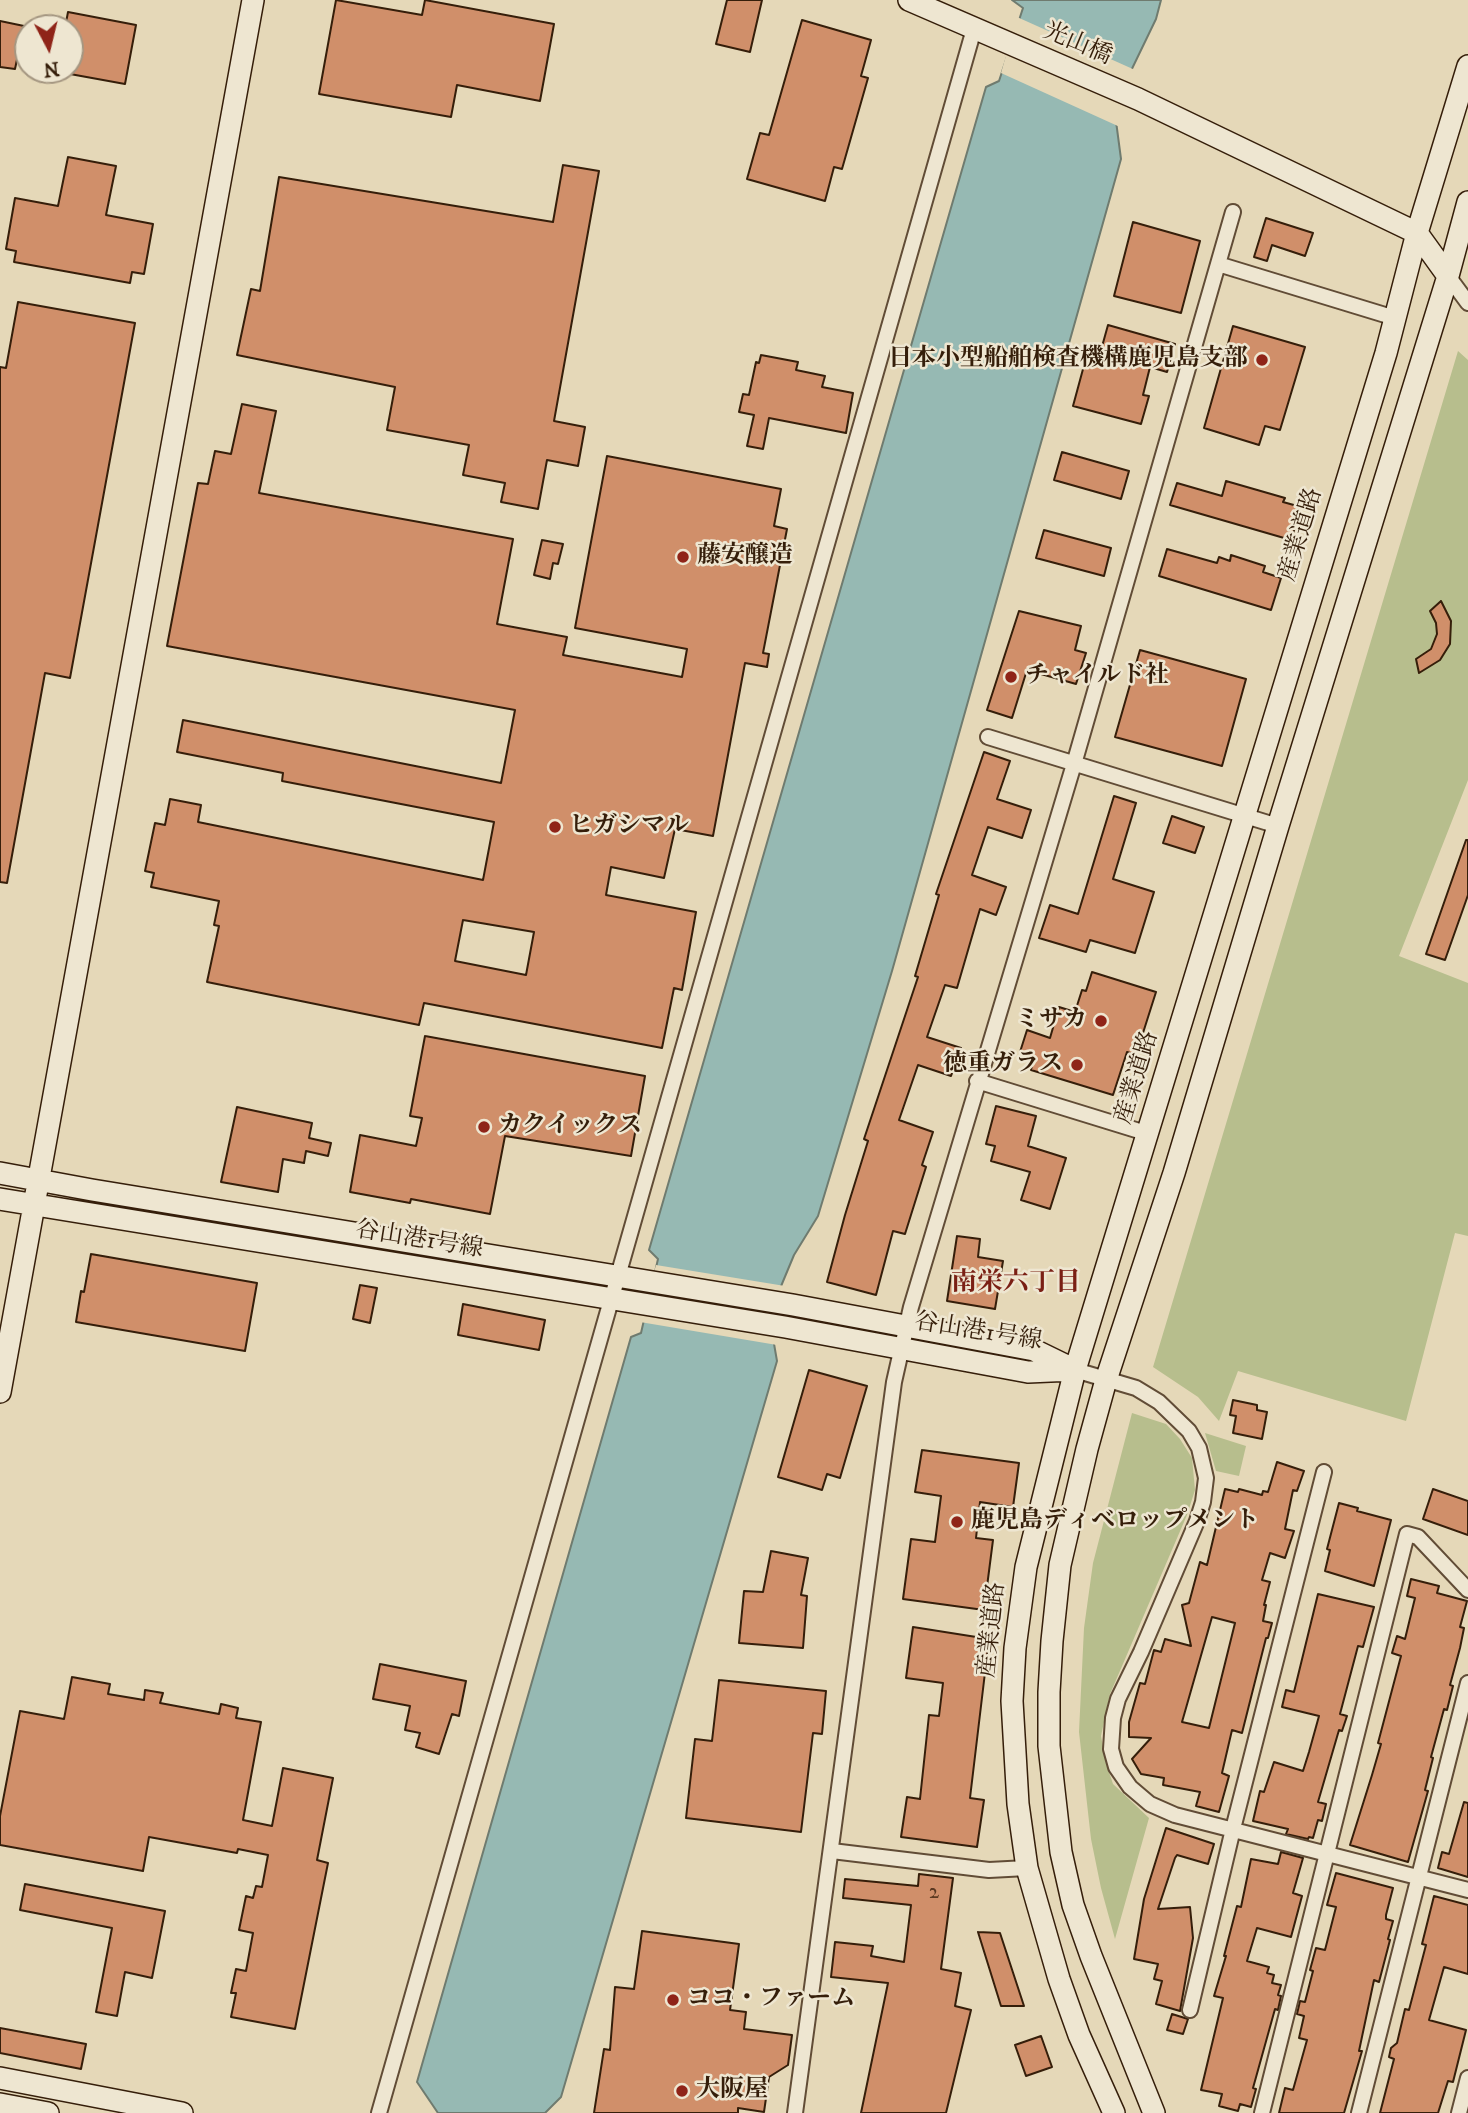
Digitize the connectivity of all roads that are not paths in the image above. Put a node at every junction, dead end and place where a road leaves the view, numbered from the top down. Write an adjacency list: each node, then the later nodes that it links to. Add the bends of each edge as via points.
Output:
1 (253, 0): 19 (street)
2 (909, 0): 3 (street, 光山橋)
3 (974, 29): 7 (street, 光山橋, via 1138,99); 22 (street)
4 (1468, 65): 7 (street, 産業道路)
5 (1468, 202): 9 (street)
6 (1233, 212): 8 (street)
7 (1417, 233): 9 (street); 11 (street, 産業道路)
8 (1218, 264): 11 (street); 13 (street)
9 (1448, 276): 10 (street); 15 (street)
10 (1468, 303)
11 (1395, 318): 14 (street, 産業道路)
12 (988, 737): 13 (street)
13 (1074, 764): 14 (street); 16 (street)
14 (1244, 815): 15 (street); 17 (street, 産業道路)
15 (1278, 826): 26 (street, via 1174,1173)
16 (977, 1081): 17 (street); 24 (street)
17 (1149, 1133): 25 (street, 産業道路)
18 (0, 1173): 19 (street, 谷山港1号線)
19 (38, 1180): 21 (street); 22 (street, 谷山港1号線)
20 (0, 1199): 21 (street, 谷山港1号線)
21 (34, 1204): 23 (street, 谷山港1号線); 27 (street)
22 (618, 1276): 23 (street); 24 (street, 谷山港1号線, via 793,1306)
23 (611, 1299): 24 (street, 谷山港1号線, via 785,1327); 43 (street)
24 (904, 1338): 25 (street, 谷山港1号線, via 1028,1371); 32 (street, via 894,1382)
25 (1075, 1370): 26 (street); 34 (street, 産業道路, via 1026,1567 1015,1648 1013,1751)
26 (1106, 1380): 31 (street, via 1136,1388 1177,1419 1199,1448 1206,1478 1196,1521 1118,1699 1111,1731 1116,1767 1150,1804); 46 (street, via 1060,1565 1049,1746 1060,1852 1073,1905)
27 (0, 1392)
28 (1324, 1472): 31 (street)
29 (1468, 1590): 33 (street, via 1418,1536 1407,1534)
30 (1468, 1683): 35 (street)
31 (1233, 1829): 33 (street); 37 (street)
32 (832, 1851): 34 (street, via 989,1870); 44 (street)
33 (1327, 1852): 35 (street); 47 (street)
34 (1027, 1868): 45 (street, 産業道路, via 1059,1979)
35 (1418, 1877): 36 (street); 48 (street)
36 (1468, 1890)
37 (1190, 2010)
38 (0, 2078): 42 (street)
39 (1468, 2078): 49 (street)
40 (0, 2104): 41 (street)
41 (48, 2113)
42 (182, 2113)
43 (379, 2113)
44 (795, 2113)
45 (1114, 2113)
46 (1154, 2113)
47 (1262, 2113)
48 (1359, 2113)
49 (1459, 2113)

